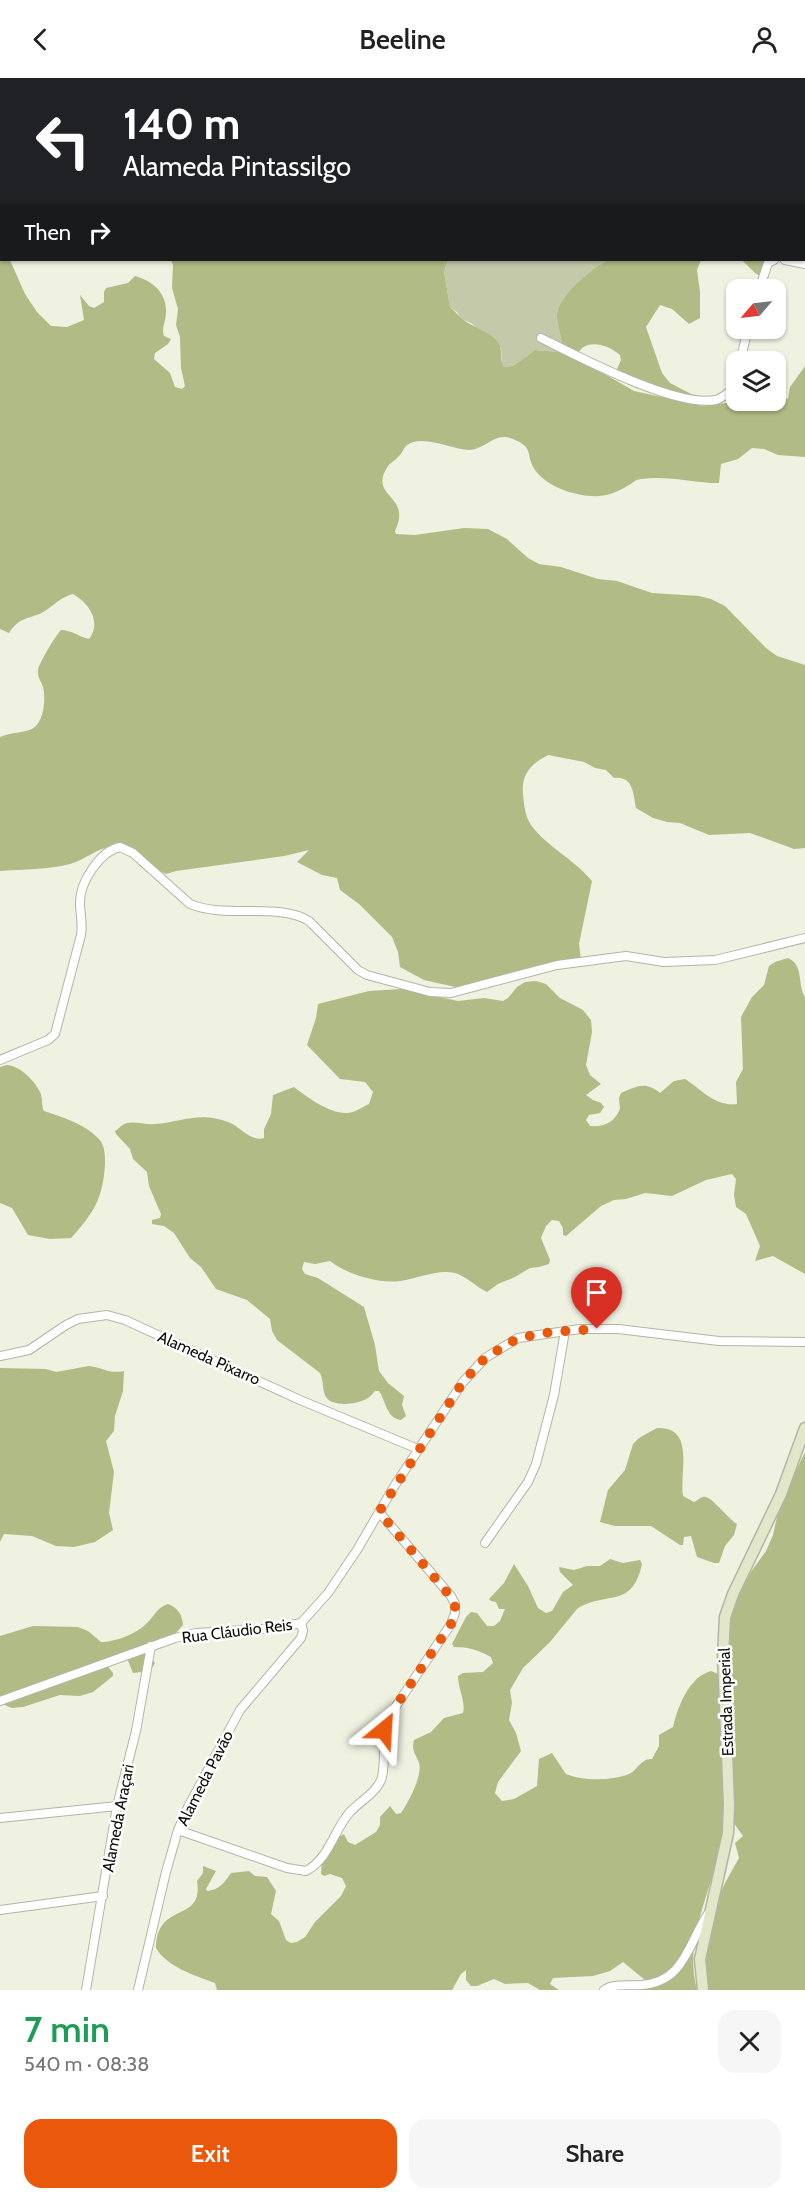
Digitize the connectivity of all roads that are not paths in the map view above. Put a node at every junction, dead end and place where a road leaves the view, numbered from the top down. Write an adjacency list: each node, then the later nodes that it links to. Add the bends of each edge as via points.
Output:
1 (772, 261): 4 (street)
2 (790, 261): 3 (street)
3 (805, 264)
4 (763, 279)
5 (541, 338): 6 (street, via 634,381 675,395 715,400)
6 (726, 394)
7 (805, 938): 8 (street, via 715,960 664,962 626,956 556,965 442,994 357,970 301,916 224,912 190,904 133,853 120,847 104,856 82,890 81,935 52,1038)
8 (0, 1060)
9 (565, 1331): 10 (street, Rua Cláudio Reis, via 618,1329 719,1341); 13 (street, Rua Cláudio Reis, via 518,1338 485,1358 463,1382); 15 (street, via 536,1464 528,1482)
10 (805, 1342)
11 (0, 1356): 13 (street, Alameda Pixarro, via 29,1350 78,1319 107,1315)
12 (805, 1428): 24 (street, Estrada Imperial, via 781,1494 725,1617 728,1833)
13 (418, 1449): 14 (street, Rua Cláudio Reis)
14 (379, 1512): 16 (street, Rua Cláudio Reis, via 328,1593); 21 (street, via 434,1575 455,1604 455,1613 386,1721 379,1784 349,1813 324,1856 306,1871 287,1869)
15 (484, 1543)
16 (302, 1623): 17 (street, Rua Cláudio Reis, via 196,1633); 21 (street, Alameda Pavão, via 300,1638 240,1710)
17 (151, 1646): 18 (street, Rua Cláudio Reis); 19 (street, Alameda Araçari)
18 (0, 1701)
19 (117, 1806): 20 (street); 22 (street, Alameda Araçari)
20 (0, 1818)
21 (178, 1830): 26 (street, Alameda Pavão)
22 (103, 1896): 23 (street); 25 (street, Alameda Araçari)
23 (0, 1910)
24 (711, 1910): 27 (street, via 669,1977 660,1982); 28 (street, Estrada Imperial, via 700,1959)
25 (86, 1990)
26 (138, 1990)
27 (604, 1990)
28 (703, 1990)

